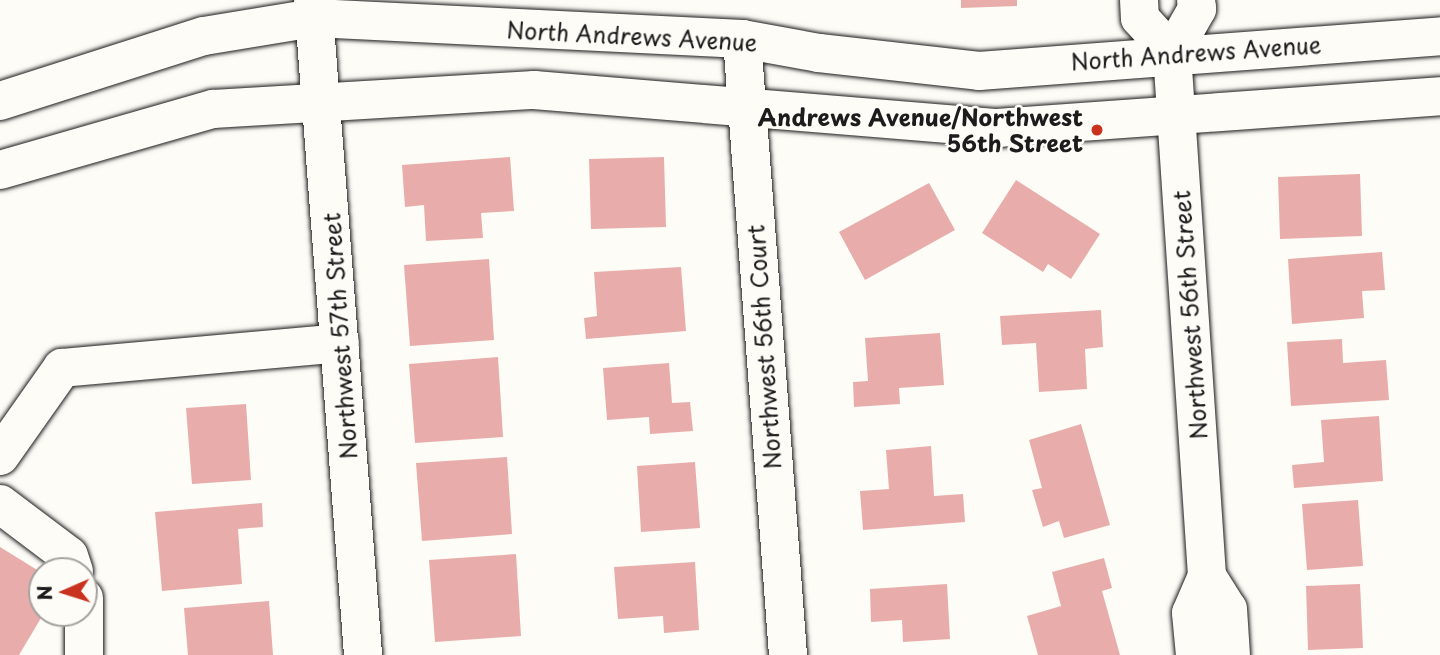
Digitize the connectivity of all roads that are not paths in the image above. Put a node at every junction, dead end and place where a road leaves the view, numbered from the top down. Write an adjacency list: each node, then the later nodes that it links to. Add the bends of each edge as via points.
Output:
1 (1139, 0): 6 (main road, via 1140,18)
2 (1196, 0): 6 (main road, via 1197,9)
3 (313, 9): 5 (main road, North Andrews Avenue); 8 (main road, North Andrews Avenue, via 204,36); 9 (main road, Northwest 57th Street)
4 (1440, 36): 6 (main road, North Andrews Avenue)
5 (742, 38): 6 (main road, North Andrews Avenue, via 819,53 979,71); 10 (main road, Northwest 56th Court)
6 (1172, 53): 11 (main road, Northwest 56th Street)
7 (1440, 96): 11 (main road)
8 (0, 101)
9 (323, 103): 10 (main road, via 534,90); 12 (main road, via 213,108); 13 (main road, Northwest 57th Street)
10 (745, 106): 11 (main road, via 997,128); 21 (main road, Northwest 56th Court)
11 (1178, 113): 17 (main road, Northwest 56th Street)
12 (0, 170)
13 (340, 343): 14 (main road, via 62,368); 20 (main road, Northwest 57th Street)
14 (0, 456)
15 (0, 505): 16 (main road)
16 (69, 557)
17 (1207, 576): 22 (main road, Northwest 56th Street, via 1191,613); 23 (main road, Northwest 56th Street, via 1228,610)
18 (84, 627): 19 (main road)
19 (84, 655)
20 (363, 655)
21 (788, 655)
22 (1195, 655)
23 (1231, 655)

